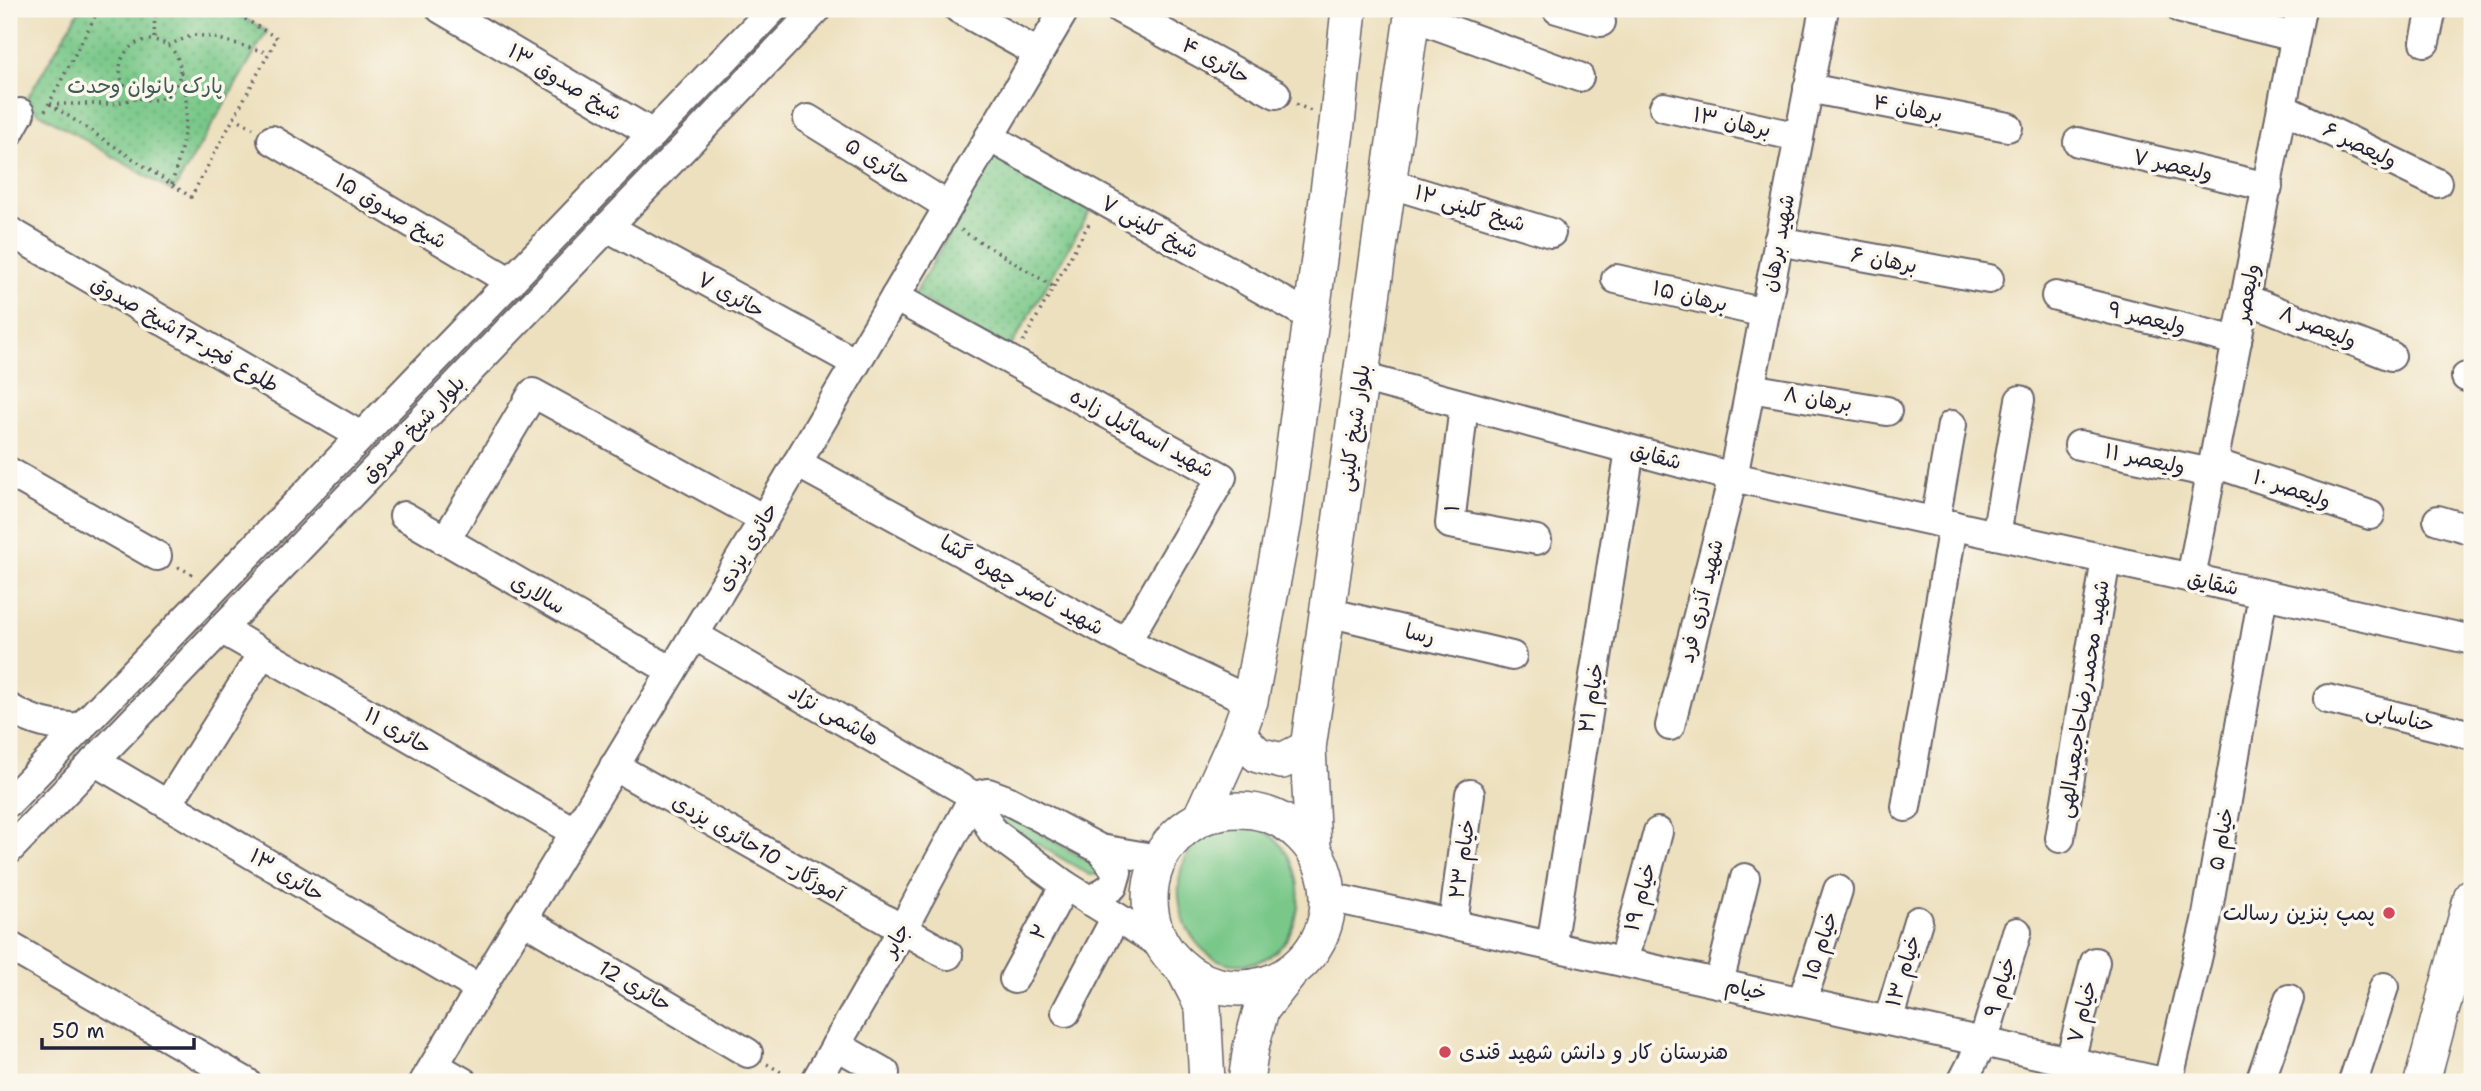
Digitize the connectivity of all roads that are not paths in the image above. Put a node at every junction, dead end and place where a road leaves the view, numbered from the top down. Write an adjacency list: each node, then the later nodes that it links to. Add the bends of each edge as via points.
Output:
1 (441, 9): 25 (street, شیخ صدوق ۱۳)
2 (773, 9): 25 (street, بلوار شیخ صدوق)
3 (817, 9): 34 (street, بلوار شیخ صدوق)
4 (959, 9): 17 (street)
5 (1065, 9): 17 (street, حائری یزدی)
6 (1120, 9): 20 (street, حائری ۴)
7 (1349, 9): 45 (main road)
8 (1557, 9): 14 (street)
9 (1824, 9): 19 (street, شهید برهان)
10 (2181, 9): 15 (street)
11 (2301, 9): 15 (street, ولیعصر)
12 (2432, 9): 16 (street)
13 (1412, 12): 18 (street); 30 (main road, بلوار شیخ کلینی)
14 (1601, 22)
15 (2295, 37): 22 (street, ولیعصر)
16 (2425, 42)
17 (1038, 53): 26 (street, حائری یزدی)
18 (1579, 77)
19 (1808, 88): 24 (street, برهان ۴); 27 (street, شهید برهان)
20 (1276, 94)
21 (1664, 107): 27 (street, برهان ۱۳)
22 (2282, 108): 31 (street, ولیعصر ۶); 32 (street, ولیعصر)
23 (807, 119): 33 (street, حائری ۵)
24 (2008, 127)
25 (653, 134): 40 (street, بلوار شیخ صدوق)
26 (989, 137): 33 (street, حائری یزدی); 45 (street, شیخ کلینی ۷)
27 (1799, 137): 37 (street, شهید برهان)
28 (272, 140): 40 (street, شیخ صدوق ۱۵)
29 (2078, 142): 32 (street, ولیعصر ۷)
30 (1388, 183): 36 (street, شیخ کلینی ۱۲); 49 (main road, بلوار شیخ کلینی)
31 (2437, 183)
32 (2268, 187): 43 (street, ولیعصر)
33 (945, 212): 42 (street, حائری یزدی)
34 (607, 227): 48 (street, حائری ۷); 76 (street, بلوار شیخ صدوق)
35 (9, 231): 55 (street, طلوع فجر-17شیخ صدوق)
36 (1551, 233)
37 (1778, 242): 39 (street, برهان ۶); 44 (street, شهید برهان)
38 (1616, 279): 44 (street, برهان ۱۵)
39 (1989, 279)
40 (511, 282): 55 (street, بلوار شیخ صدوق)
41 (2056, 296): 46 (street, ولیعصر ۹)
42 (895, 297): 48 (street, حائری یزدی); 79 (street, شهید اسمائیل زاده, via 1222,477)
43 (2246, 299): 46 (street, ولیعصر); 47 (street, ولیعصر ۸)
44 (1765, 313): 50 (street, شهید برهان)
45 (1310, 316): 84 (main road, via 1284,522)
46 (2237, 341): 59 (street, ولیعصر)
47 (2391, 356)
48 (856, 363): 58 (street, حائری یزدی)
49 (1361, 377): 52 (street, شقایق); 75 (main road, بلوار شیخ کلینی)
50 (1750, 388): 53 (street, برهان ۸); 61 (street, شهید برهان)
51 (2020, 400): 68 (street)
52 (1464, 405): 57 (street, شقایق); 69 (street, ۱, via 1450,524)
53 (1887, 411)
54 (1952, 425): 66 (street)
55 (361, 436): 87 (street, بلوار شیخ صدوق)
56 (2078, 445): 59 (street, ولیعصر ۱۱)
57 (1630, 450): 61 (street, شقایق); 120 (street, خیام ۲۱)
58 (797, 463): 64 (street, حائری یزدی); 79 (street, شهید ناصر چهره گشا)
59 (2212, 468): 62 (street, ولیعصر ۱۰); 73 (street, ولیعصر)
60 (9, 472): 71 (street)
61 (1733, 477): 66 (street, شقایق); 86 (street, شهید آذری فرد)
62 (2370, 515)
63 (404, 516): 70 (street, سالاری)
64 (764, 519): 70 (street, via 533,393); 77 (street, حائری یزدی)
65 (2438, 520): 67 (street)
66 (1944, 523): 68 (street, شقایق); 98 (street)
67 (2472, 530)
68 (1996, 535): 72 (street, شقایق)
69 (1537, 540)
70 (445, 541): 82 (street, سالاری)
71 (157, 556)
72 (2106, 559): 73 (street, شقایق); 102 (street, شهید محمدرضاحاجیعبدالهی)
73 (2191, 578): 74 (street, شقایق)
74 (2263, 594): 78 (street, شقایق); 147 (street, خیام ۵, via 2206,921)
75 (1327, 612): 81 (street, رسا); 90 (main road, بلوار شیخ کلینی)
76 (220, 629): 80 (street, حائری ۱۱); 92 (street, بلوار شیخ صدوق)
77 (694, 635): 82 (street, حائری یزدی); 95 (street, هاشمی نژاد)
78 (2472, 640)
79 (1126, 642): 84 (street, شهید ناصر چهره گشا)
80 (262, 653): 97 (street); 100 (street, حائری ۱۱)
81 (1512, 656)
82 (672, 671): 93 (street, حائری یزدی)
83 (2328, 699): 88 (street, حناسابی)
84 (1250, 701): 89 (main road)
85 (16, 712): 87 (street, via 50,726); 91 (street)
86 (1670, 726)
87 (81, 728): 91 (street, بلوار شیخ صدوق)
88 (2472, 734)
89 (1238, 735): 90 (main road, via 1258,755 1282,761); 99 (main road)
90 (1308, 748): 103 (main road, بلوار شیخ کلینی)
91 (54, 756): 96 (street, بلوار شیخ صدوق)
92 (94, 761): 97 (street, حائری ۱۳); 105 (street, بلوار شیخ صدوق)
93 (614, 766): 100 (street, حائری یزدی); 117 (street, آموزگار- 10حائری یزدی)
94 (1470, 794): 116 (street, خیام ۲۳)
95 (974, 796): 104 (street, via 988,793 1007,800); 108 (street, via 992,831); 117 (street, جابر)
96 (9, 802)
97 (168, 804): 129 (street, حائری ۱۳)
98 (1906, 807)
99 (1201, 817): 103 (main road, via 1233,808 1266,813 1295,828); 106 (main road, via 1176,834)
100 (575, 832): 114 (street, حائری یزدی)
101 (1658, 832): 123 (street, خیام ۱۹)
102 (2060, 838)
103 (1312, 848): 111 (main road, via 1324,871)
104 (1100, 849): 106 (street); 112 (street, via 1117,872 1113,886)
105 (9, 850)
106 (1158, 859): 122 (main road, via 1149,888 1151,918)
107 (1745, 878): 127 (street)
108 (1065, 885): 112 (street); 126 (street, ۲)
109 (1838, 890): 131 (street, خیام ۱۵)
110 (2472, 895): 150 (main road)
111 (1329, 897): 116 (street, خیام); 125 (main road, via 1325,925 1312,951)
112 (1090, 901): 113 (street)
113 (1116, 917): 122 (street); 132 (street)
114 (522, 919): 129 (street, حائری یزدی); 136 (street, حائری 12)
115 (1918, 921): 133 (street, خیام ۱۳)
116 (1453, 924): 120 (street, خیام)
117 (902, 930): 121 (street, آموزگار- 10حائری یزدی); 135 (street, جابر)
118 (2017, 932): 134 (street, خیام ۹)
119 (9, 946): 140 (street)
120 (1551, 946): 123 (street, خیام)
121 (948, 955)
122 (1173, 957): 125 (main road, via 1208,983 1236,989 1265,985); 144 (main road, via 1203,1007)
123 (1623, 962): 127 (street, خیام)
124 (2095, 962): 137 (street, خیام ۷)
125 (1291, 972): 145 (main road, via 1261,1010)
126 (1014, 979)
127 (1719, 984): 131 (street, خیام)
128 (2384, 987): 149 (street)
129 (480, 989): 139 (street, حائری یزدی)
130 (2288, 999): 148 (street)
131 (1802, 1002): 133 (street, خیام)
132 (1066, 1012)
133 (1888, 1021): 134 (street, خیام)
134 (1983, 1042): 137 (street, خیام); 146 (street, خیام ۹)
135 (836, 1045): 138 (street); 143 (street, جابر)
136 (748, 1053)
137 (2070, 1061): 147 (street, خیام)
138 (886, 1073)
139 (430, 1074): 142 (street)
140 (217, 1075): 141 (street)
141 (246, 1082)
142 (463, 1082)
143 (815, 1082)
144 (1207, 1082)
145 (1247, 1082)
146 (1962, 1082)
147 (2166, 1082)
148 (2260, 1082)
149 (2353, 1082)
150 (2422, 1082)

